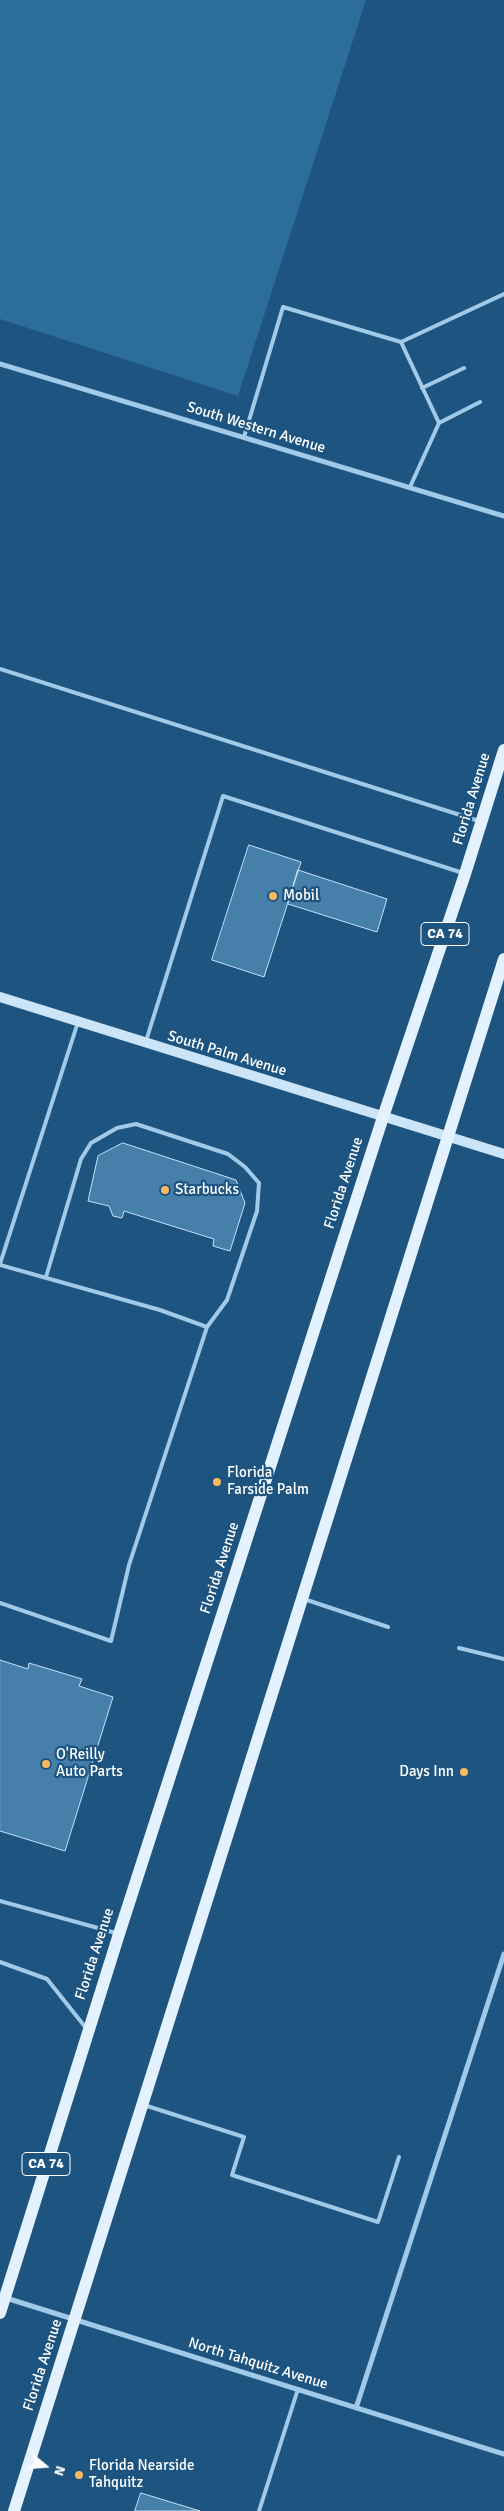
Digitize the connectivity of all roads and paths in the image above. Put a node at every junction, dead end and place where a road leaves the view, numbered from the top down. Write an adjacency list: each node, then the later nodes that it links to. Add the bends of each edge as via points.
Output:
1 (504, 294): 2 (lane)
2 (401, 342): 5 (lane); 8 (lane, via 283,307)
3 (0, 364): 8 (street, South Western Avenue)
4 (464, 368): 5 (lane)
5 (422, 388): 7 (lane)
6 (480, 402): 7 (lane)
7 (439, 423): 9 (lane)
8 (244, 437): 9 (street, South Western Avenue)
9 (410, 487): 10 (street, South Western Avenue)
10 (504, 516)
11 (0, 669): 13 (lane)
12 (504, 750): 13 (main road, Florida Avenue / CA 74)
13 (481, 822): 14 (main road, Florida Avenue / CA 74)
14 (465, 874): 18 (lane, via 223,796); 19 (main road, Florida Avenue / CA 74)
15 (504, 959): 20 (main road)
16 (0, 997): 17 (street, South Palm Avenue)
17 (78, 1022): 18 (street, South Palm Avenue); 22 (lane)
18 (145, 1044): 19 (street, South Palm Avenue)
19 (383, 1117): 20 (street, South Palm Avenue); 31 (main road, Florida Avenue / CA 74)
20 (447, 1137): 21 (street, South Palm Avenue); 25 (main road)
21 (504, 1154)
22 (0, 1264): 23 (lane)
23 (46, 1277): 24 (lane, via 160,1310); 24 (lane, via 80,1159 91,1142 117,1128 136,1124 228,1154 259,1184 257,1211 227,1300)
24 (206, 1327): 26 (lane, via 129,1565 112,1641)
25 (302, 1598): 27 (lane); 35 (main road, Florida Avenue)
26 (0, 1603)
27 (388, 1627)
28 (459, 1648): 29 (lane)
29 (504, 1659)
30 (0, 1900): 31 (lane)
31 (119, 1934): 34 (main road, Florida Avenue / CA 74)
32 (504, 1954): 41 (street)
33 (0, 1962): 34 (lane, via 47,1979)
34 (88, 2031): 37 (main road, Florida Avenue / CA 74)
35 (142, 2105): 36 (lane, via 244,2137 232,2175 378,2222); 39 (main road, Florida Avenue)
36 (399, 2157)
37 (5, 2297): 38 (main road, Florida Avenue / CA 74); 39 (street, North Tahquitz Avenue)
38 (0, 2313)
39 (74, 2319): 40 (street, North Tahquitz Avenue); 43 (main road, Florida Avenue)
40 (298, 2389): 41 (street, North Tahquitz Avenue); 44 (lane)
41 (356, 2408): 42 (street, North Tahquitz Avenue)
42 (504, 2454)
43 (14, 2511)
44 (259, 2511)

